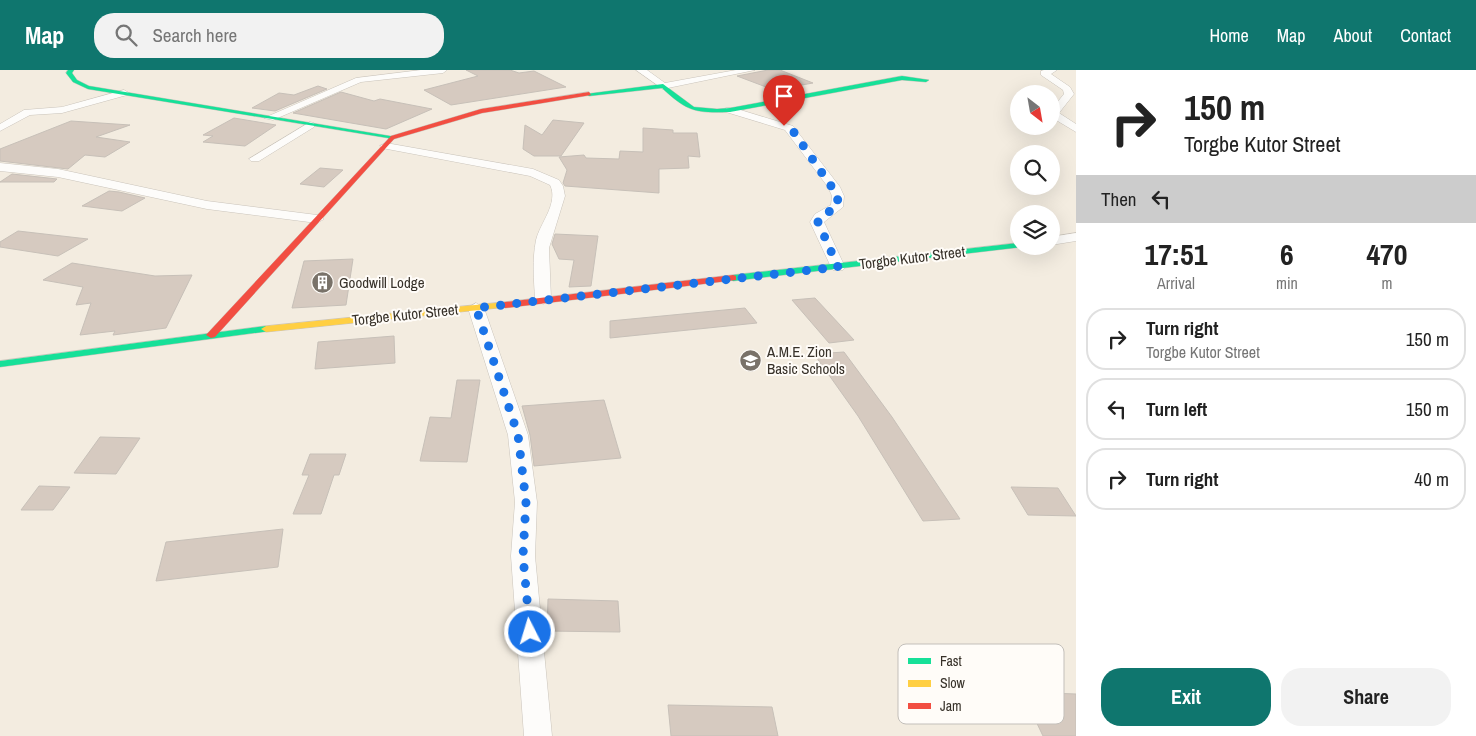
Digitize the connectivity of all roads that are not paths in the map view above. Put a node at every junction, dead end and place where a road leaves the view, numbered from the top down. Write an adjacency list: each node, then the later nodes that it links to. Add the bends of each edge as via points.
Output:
1 (71, 70): 8 (street, via 71,78 81,86)
2 (443, 70): 10 (street, via 359,80)
3 (640, 70): 7 (street)
4 (751, 70): 7 (street)
5 (1053, 70): 13 (street, via 1044,73 1067,89 1069,94 1053,114)
6 (926, 80): 9 (street, via 902,78)
7 (663, 86): 9 (street, via 688,109); 14 (street, via 481,111)
8 (124, 93): 10 (street); 12 (street, via 62,110 28,112)
9 (730, 110): 21 (street, via 789,128 834,187 838,196 837,207 820,217 818,222)
10 (269, 118): 11 (street)
11 (310, 125): 14 (street); 15 (street)
12 (0, 128)
13 (1076, 129)
14 (390, 142): 17 (street); 22 (street, via 533,173 555,184 558,202 543,239)
15 (255, 159)
16 (0, 167): 17 (street, via 58,173 207,205)
17 (317, 220): 24 (street)
18 (1076, 238): 19 (street)
19 (1060, 240)
20 (1010, 246): 21 (street, Torgbe Kutor Street)
21 (838, 267): 22 (street, Torgbe Kutor Street)
22 (543, 299): 23 (street, Torgbe Kutor Street)
23 (476, 308): 24 (street, Torgbe Kutor Street); 26 (street, via 518,435 526,502 523,556)
24 (211, 334): 25 (street, Torgbe Kutor Street)
25 (0, 364)
26 (538, 736)

